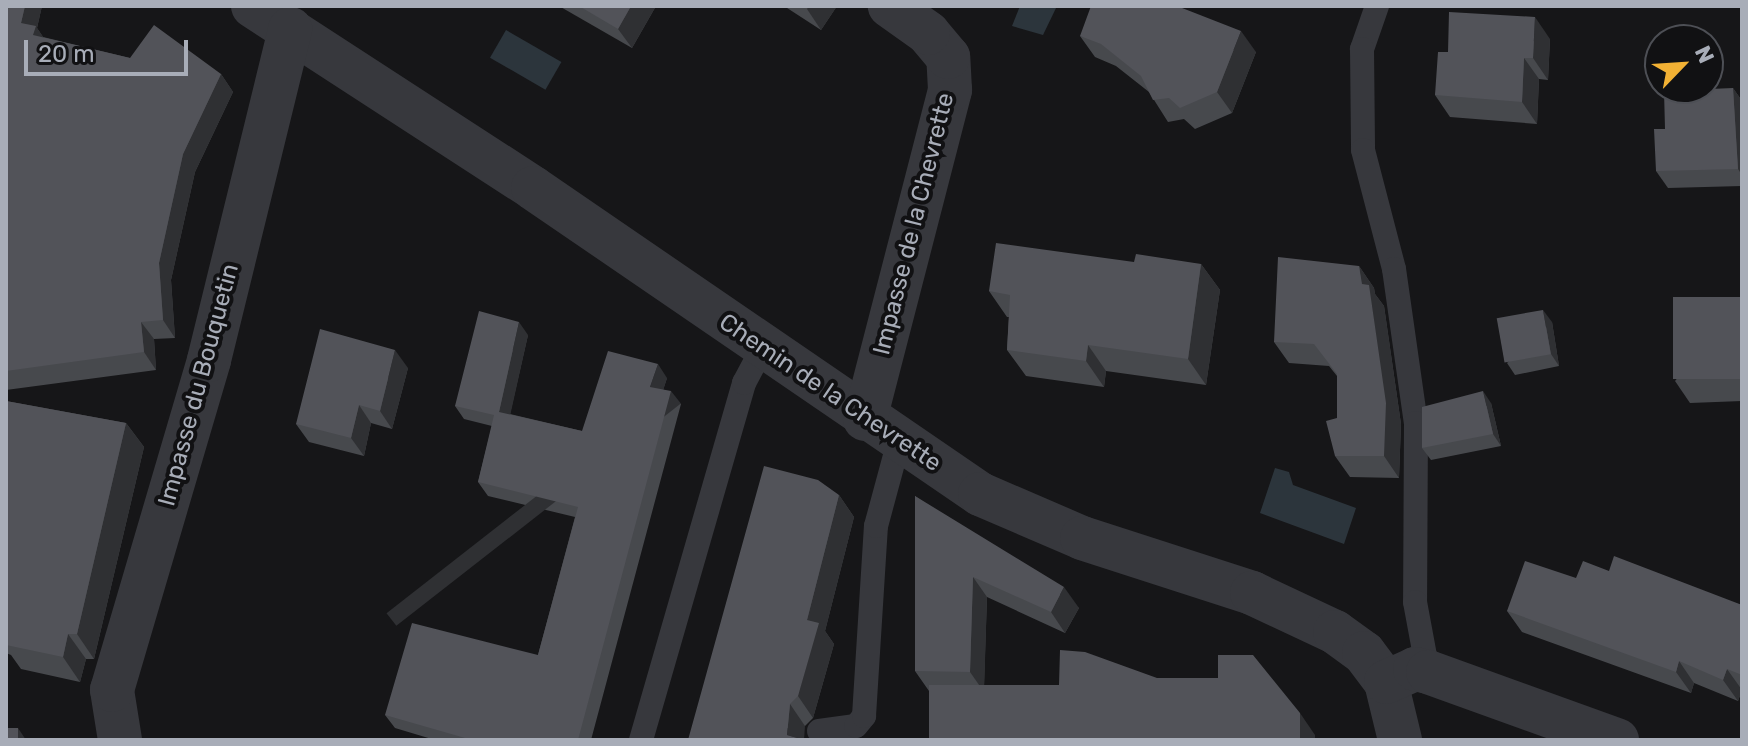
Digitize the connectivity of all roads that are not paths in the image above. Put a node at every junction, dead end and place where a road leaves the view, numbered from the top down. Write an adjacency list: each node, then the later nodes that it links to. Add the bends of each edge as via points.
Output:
1 (253, 6): 4 (street, Chemin de la Chevrette)
2 (890, 6): 6 (street, Impasse de la Chevrette, via 928,33 948,57 950,90)
3 (1377, 6): 7 (lane, via 1362,49 1363,150 1394,269 1416,423 1415,602)
4 (290, 29): 5 (street, Chemin de la Chevrette, via 520,179); 10 (street, Impasse du Bouquetin, via 209,360 112,690)
5 (763, 348): 6 (street, Chemin de la Chevrette); 11 (lane, via 744,383)
6 (882, 430): 8 (street, Chemin de la Chevrette, via 980,494 1082,538 1252,593 1335,632 1364,653); 9 (lane, via 864,716 856,726)
7 (1428, 672): 8 (street, via 1415,669); 13 (street)
8 (1386, 682): 12 (street, Chemin de la Chevrette)
9 (819, 731)
10 (120, 740)
11 (641, 740)
12 (1400, 740)
13 (1617, 740)

